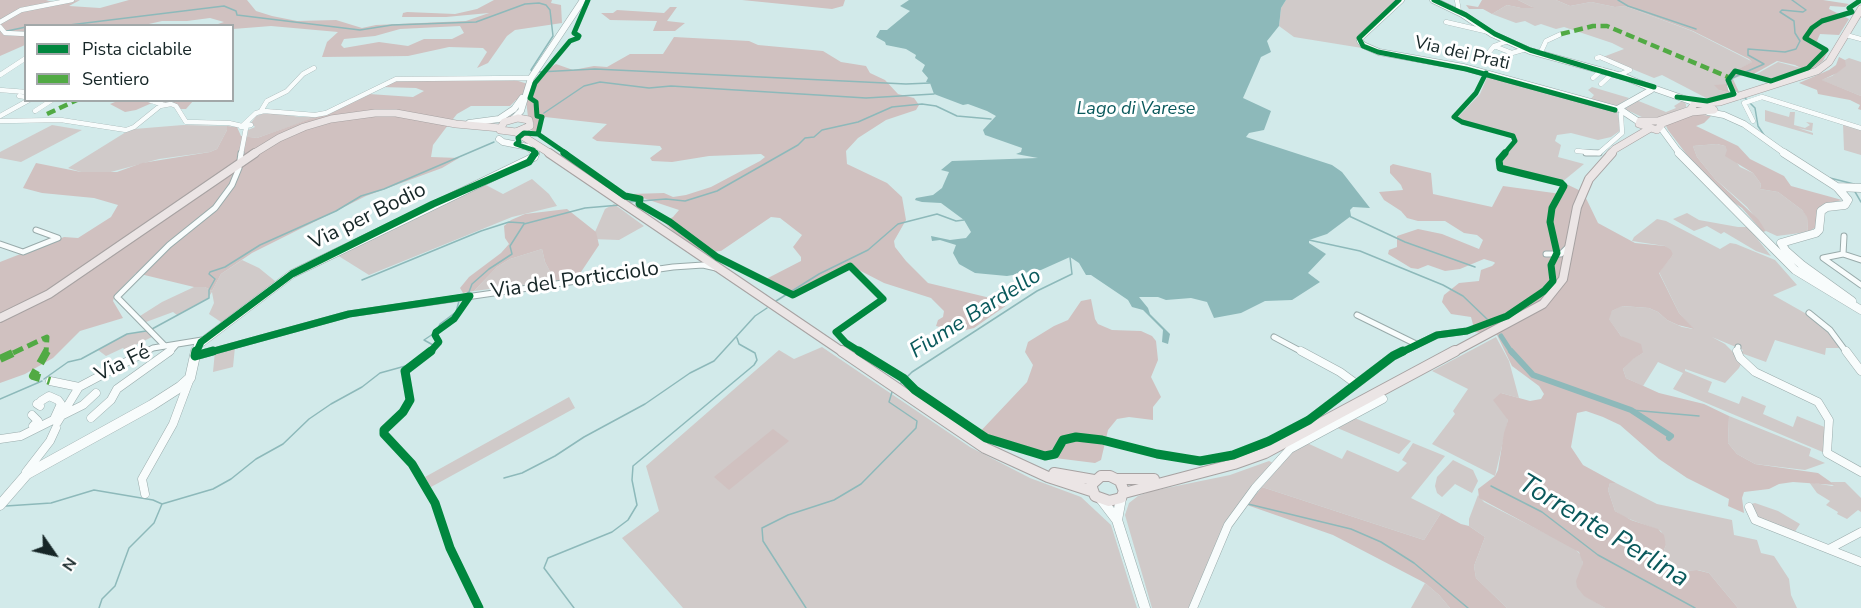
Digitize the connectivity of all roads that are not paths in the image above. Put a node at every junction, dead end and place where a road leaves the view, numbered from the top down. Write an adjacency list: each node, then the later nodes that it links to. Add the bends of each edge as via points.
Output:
1 (72, 0): 9 (street, via 21,10)
2 (583, 0): 6 (street)
3 (1401, 0): 51 (street, Via dei Prati, via 1360,41 1365,47 1463,68)
4 (1433, 0): 8 (street)
5 (1457, 0): 8 (street)
6 (578, 8): 11 (street); 17 (street)
7 (1861, 9): 16 (main road)
8 (1459, 12): 13 (street)
9 (0, 22)
10 (1446, 22): 13 (street)
11 (564, 28): 17 (street); 22 (street)
12 (2, 30): 14 (street)
13 (1489, 32): 19 (street)
14 (24, 34)
15 (1561, 34): 23 (street, via 1545,42)
16 (1846, 35): 18 (street); 40 (main road, via 1829,62 1817,71)
17 (564, 38): 22 (street); 28 (street)
18 (1861, 39)
19 (1508, 41): 20 (street); 21 (street)
20 (1494, 46): 21 (street, via 1512,53); 24 (street)
21 (1526, 49): 23 (street)
22 (551, 50): 28 (street)
23 (1540, 54): 29 (street)
24 (1487, 55)
25 (1597, 58): 30 (street, via 1630,70)
26 (24, 59): 31 (street)
27 (314, 68): 49 (street, via 287,91 267,101)
28 (539, 68): 33 (street)
29 (1602, 70): 30 (street); 34 (street)
30 (1616, 74): 35 (street); 36 (street)
31 (0, 75)
32 (1728, 77): 40 (street, via 1730,89)
33 (531, 78): 38 (street); 49 (street, via 401,78 321,114)
34 (1593, 78)
35 (1602, 84)
36 (1652, 89): 45 (street); 51 (street)
37 (0, 90): 39 (street)
38 (524, 95): 50 (street); 59 (street, via 514,109 499,119)
39 (24, 96)
40 (1744, 98): 44 (main road); 60 (street); 64 (street, via 1775,99)
41 (25, 102): 53 (street)
42 (49, 102): 48 (street)
43 (154, 102): 46 (street)
44 (1720, 102): 45 (main road); 47 (main road)
45 (1697, 104): 47 (main road); 58 (main road, via 1660,120)
46 (164, 105): 56 (street, via 126,130); 61 (street, via 176,106 186,122)
47 (1711, 109): 60 (street); 65 (main road, via 1663,123)
48 (35, 111)
49 (261, 111): 61 (street)
50 (521, 111): 54 (street); 55 (main road)
51 (1622, 111): 58 (street); 70 (street, via 1622,133 1599,153)
52 (47, 114): 56 (street)
53 (0, 116)
54 (513, 119): 55 (main road); 62 (main road)
55 (527, 119): 63 (main road, via 531,124)
56 (36, 120): 57 (street)
57 (0, 121)
58 (1641, 122): 65 (main road); 67 (main road)
59 (456, 124): 62 (main road); 94 (main road, via 375,113 332,119 292,132 259,150 49,294)
60 (1749, 124): 73 (street, via 1773,146)
61 (245, 126): 71 (street)
62 (501, 127): 66 (main road); 68 (street)
63 (527, 128): 66 (main road); 69 (main road)
64 (1861, 128)
65 (1658, 131): 67 (main road); 79 (street)
66 (514, 133): 68 (street); 69 (main road)
67 (1635, 136): 78 (main road, via 1602,162 1582,192)
68 (499, 139): 97 (street, Via per Bodio, via 528,147 536,154 529,162 433,204 292,274)
69 (536, 144): 80 (main road)
70 (1577, 151)
71 (240, 160)
72 (239, 168): 99 (street, via 216,208 169,245 117,297)
73 (1837, 187): 74 (street); 84 (street, via 1847,203 1823,209 1816,233 1781,243)
74 (1861, 188)
75 (36, 230): 77 (street, via 58,238 23,252)
76 (1844, 236): 82 (street)
77 (0, 244)
78 (1569, 246): 81 (street, via 1559,254); 114 (main road, via 1563,279 1544,304)
79 (1776, 249): 87 (street); 89 (street, via 1795,270)
80 (692, 251): 85 (street, via 687,262); 86 (main road)
81 (1546, 254)
82 (1844, 254): 83 (street); 88 (street, via 1823,258)
83 (1861, 260)
84 (1802, 265): 87 (street); 90 (street)
85 (673, 267): 86 (street, Via del Porticciolo); 102 (street, Via del Porticciolo, via 329,319)
86 (718, 268): 120 (main road, via 985,448 1048,477)
87 (1811, 277): 89 (street); 90 (street)
88 (1861, 285)
89 (1818, 286): 91 (street)
90 (1852, 301): 91 (street)
91 (1861, 308)
92 (1809, 314): 103 (street, via 1830,330)
93 (1357, 315): 98 (street)
94 (0, 318)
95 (1467, 331): 98 (street, via 1437,335)
96 (1274, 337): 106 (street)
97 (205, 339): 100 (street, Via Fé); 102 (street)
98 (1416, 344): 106 (street)
99 (164, 345): 100 (street, Via Fé); 107 (street, Via Fé)
100 (176, 345): 112 (street, via 117,389)
101 (1738, 347): 116 (street, via 1740,358 1759,375 1818,402 1829,420 1827,453)
102 (195, 356): 104 (street)
103 (1861, 371)
104 (190, 378): 117 (street, via 167,396); 121 (street, via 173,424 142,479)
105 (50, 381): 107 (street)
106 (1355, 383): 114 (street)
107 (79, 387): 113 (street)
108 (96, 393): 113 (street)
109 (1383, 399): 131 (street, via 1290,449 1228,525)
110 (39, 404): 113 (street, via 49,396 58,400 61,404)
111 (32, 415): 115 (street, via 38,421 36,424)
112 (92, 418)
113 (57, 421): 115 (street, via 21,436); 117 (street, via 50,441)
114 (1313, 423): 118 (main road, via 1265,453)
115 (5, 438)
116 (1861, 472)
117 (27, 474): 124 (street)
118 (1195, 474): 119 (main road, via 1142,481); 122 (main road)
119 (1118, 479): 120 (main road, via 1105,475); 122 (main road, via 1124,486)
120 (1092, 485): 123 (main road)
121 (145, 494)
122 (1122, 495): 123 (main road, via 1112,501); 126 (street)
123 (1101, 499): 126 (street)
124 (0, 505)
125 (1749, 507): 128 (street, via 1755,520)
126 (1117, 520): 130 (street)
127 (1861, 532): 128 (street)
128 (1829, 549): 129 (street)
129 (1861, 562)
130 (1145, 608)
131 (1193, 608)

